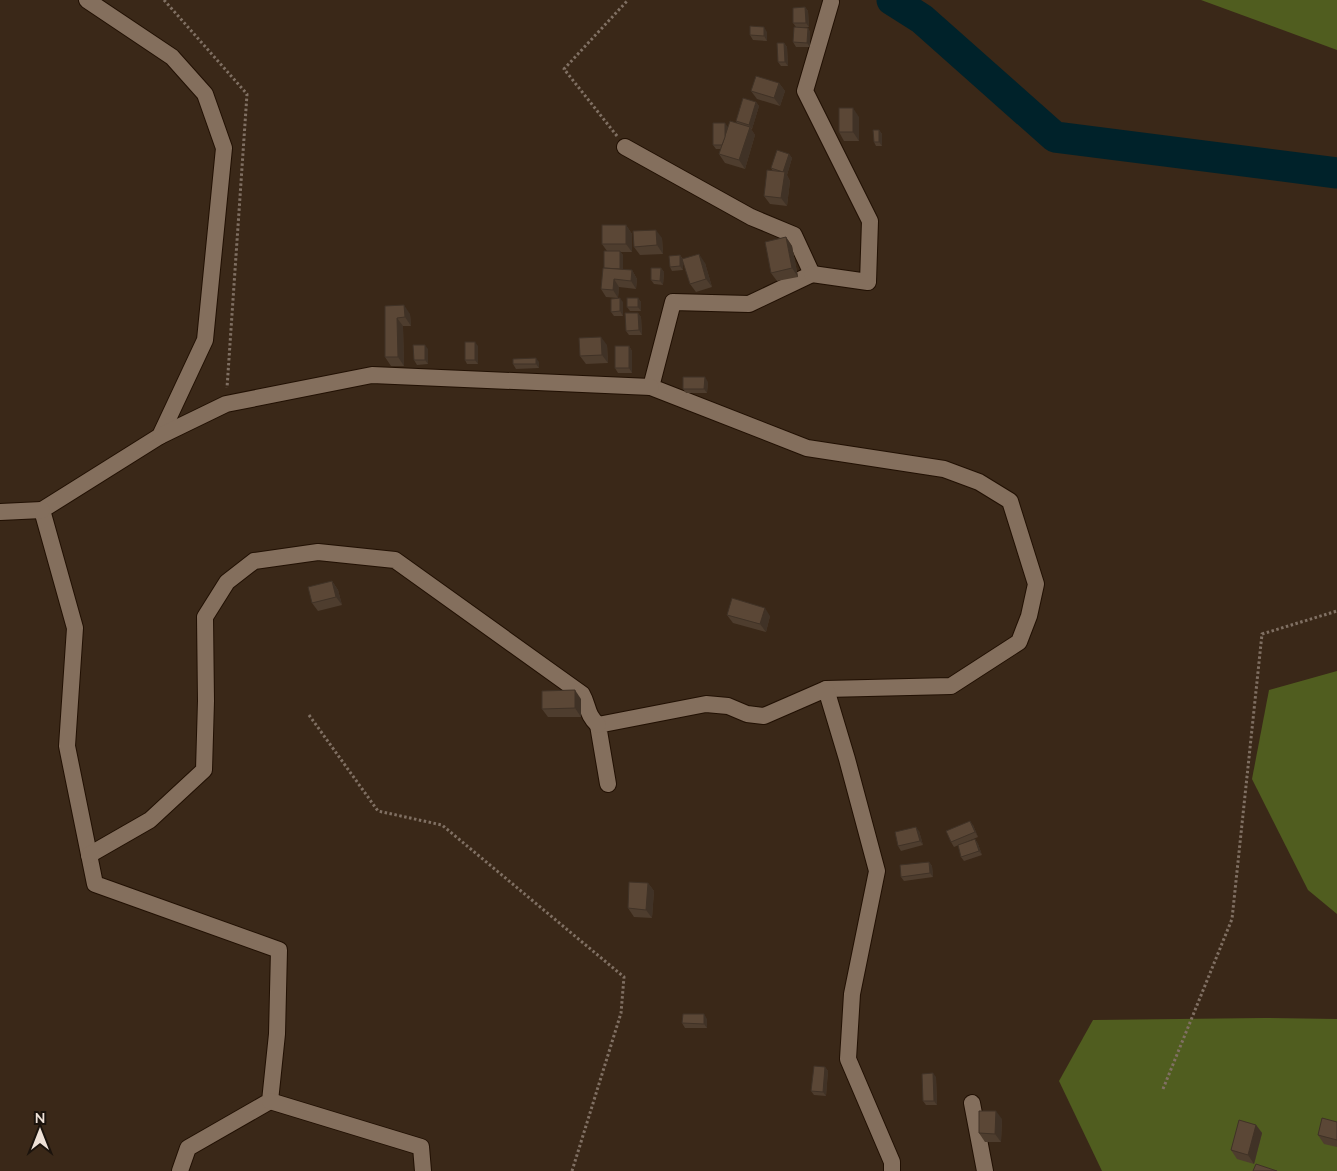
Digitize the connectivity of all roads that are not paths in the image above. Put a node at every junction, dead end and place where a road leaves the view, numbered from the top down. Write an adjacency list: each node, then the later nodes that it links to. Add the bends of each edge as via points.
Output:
1 (88, 0): 6 (street, via 172,58 205,94 224,148 205,340)
2 (831, 2): 4 (street, via 805,92 870,221 868,282)
3 (625, 147): 4 (street, via 751,217 794,235)
4 (812, 274): 5 (street, via 749,304 673,302)
5 (651, 387): 6 (street, via 372,375 226,404); 9 (street, via 807,448 944,469 979,482 1010,501 1036,584 1019,642 951,686)
6 (160, 436): 7 (street)
7 (42, 510): 8 (street); 12 (street, via 74,628 67,746)
8 (0, 512)
9 (826, 689): 10 (street, via 764,716 706,704); 17 (street, via 877,871 852,994 848,1059 892,1162)
10 (598, 725): 11 (street); 12 (street, via 591,720 582,694 395,560 318,552 254,561 227,582 205,617 204,770 150,820)
11 (608, 784)
12 (89, 855): 13 (street, via 95,884 279,950 277,1034)
13 (270, 1102): 15 (street, via 188,1148); 16 (street, via 422,1147)
14 (972, 1103): 18 (street)
15 (180, 1171)
16 (423, 1171)
17 (892, 1171)
18 (985, 1171)

